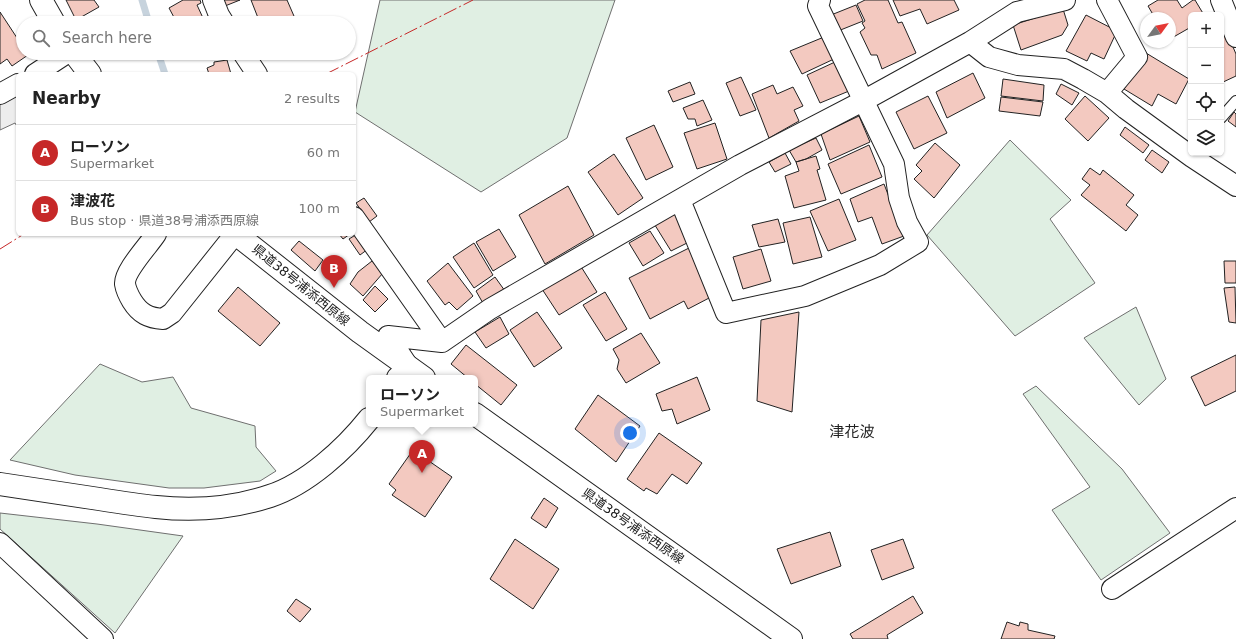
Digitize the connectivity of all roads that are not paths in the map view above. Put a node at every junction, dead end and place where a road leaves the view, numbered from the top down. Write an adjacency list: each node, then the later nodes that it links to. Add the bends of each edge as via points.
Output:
1 (41, 0): 7 (main road)
2 (213, 0): 8 (street)
3 (820, 0): 20 (street, via 818,6)
4 (1065, 0): 10 (street, via 1017,12)
5 (1107, 0): 18 (street, via 1136,57)
6 (1221, 0): 9 (street)
7 (50, 16)
8 (220, 16)
9 (1236, 37)
10 (970, 42): 18 (street, via 989,57 1018,65 1064,69); 20 (street)
11 (56, 60): 14 (street)
12 (79, 60): 15 (main road)
13 (248, 60): 16 (street)
14 (38, 72)
15 (88, 72)
16 (256, 72)
17 (16, 85): 19 (street)
18 (1107, 93): 23 (street)
19 (0, 94)
20 (863, 101): 26 (street, via 740,165); 26 (street, via 894,164 898,198 918,242 880,265 805,296 726,313)
21 (1236, 102): 22 (lane)
22 (1224, 115)
23 (1188, 152)
24 (1194, 156): 25 (street)
25 (1236, 186)
26 (680, 200): 31 (street, via 490,309)
27 (356, 220): 31 (street)
28 (155, 236): 29 (street, via 128,272 125,283 129,296 138,310 153,318 163,319 172,313)
29 (234, 236)
30 (239, 236): 32 (main road, 県道38号浦添西原線)
31 (442, 342): 32 (street, via 388,336)
32 (410, 375)
33 (478, 416): 40 (main road, 県道38号浦添西原線)
34 (366, 423): 35 (main road, via 339,452 296,484 270,496 239,504 207,508 156,507)
35 (0, 484)
36 (1236, 508): 38 (street)
37 (0, 543): 39 (street)
38 (1112, 589)
39 (103, 639)
40 (791, 639)

